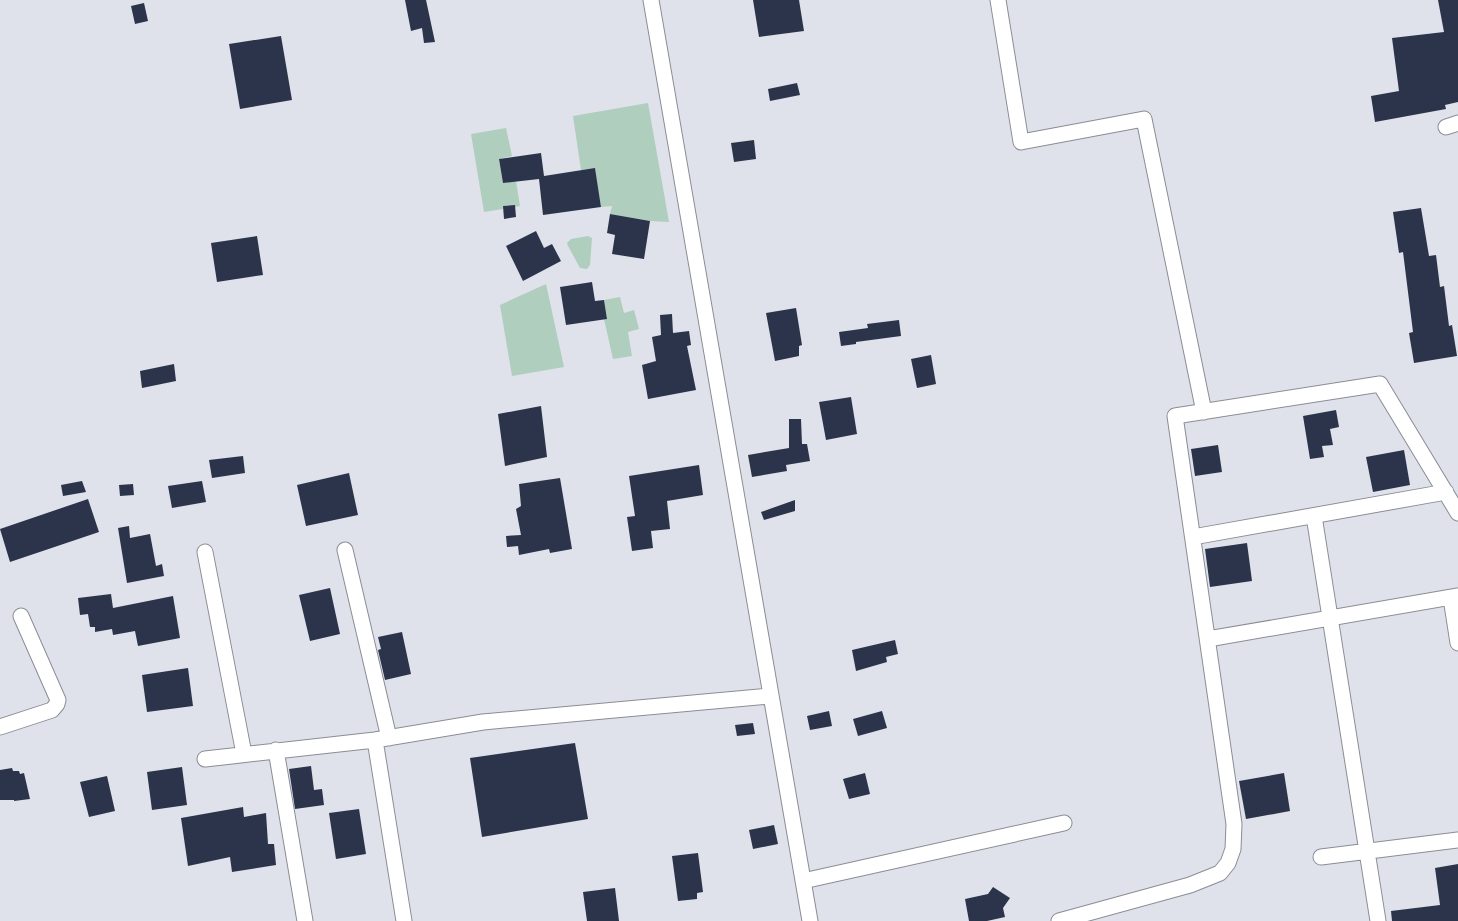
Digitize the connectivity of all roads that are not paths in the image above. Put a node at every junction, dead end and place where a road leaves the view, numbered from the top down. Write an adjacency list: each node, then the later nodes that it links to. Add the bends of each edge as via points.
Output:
1 (651, 0): 15 (street)
2 (998, 0): 3 (street, via 1021,142 1144,119)
3 (1204, 412): 4 (street, via 1380,384); 7 (street, via 1175,416)
4 (1446, 492): 5 (street); 6 (street)
5 (1458, 513)
6 (1314, 516): 7 (street); 12 (street)
7 (1193, 537): 13 (street)
8 (345, 550): 17 (street)
9 (205, 552): 19 (street)
10 (1454, 597): 12 (street); 14 (street)
11 (21, 616): 16 (street, via 57,696 57,704 52,710)
12 (1330, 618): 13 (street); 23 (street)
13 (1208, 639): 29 (street, via 1234,824 1233,849 1228,863 1220,873 1190,885)
14 (1458, 644)
15 (770, 696): 17 (street, via 483,722); 25 (street)
16 (0, 727)
17 (382, 739): 18 (street); 27 (street)
18 (276, 750): 19 (street); 26 (street)
19 (244, 754): 20 (street)
20 (205, 759)
21 (1064, 822): 25 (street)
22 (1458, 840): 23 (street)
23 (1367, 851): 24 (street); 30 (street)
24 (1321, 857)
25 (803, 881): 28 (street)
26 (305, 921)
27 (404, 921)
28 (810, 921)
29 (1059, 921)
30 (1378, 921)

